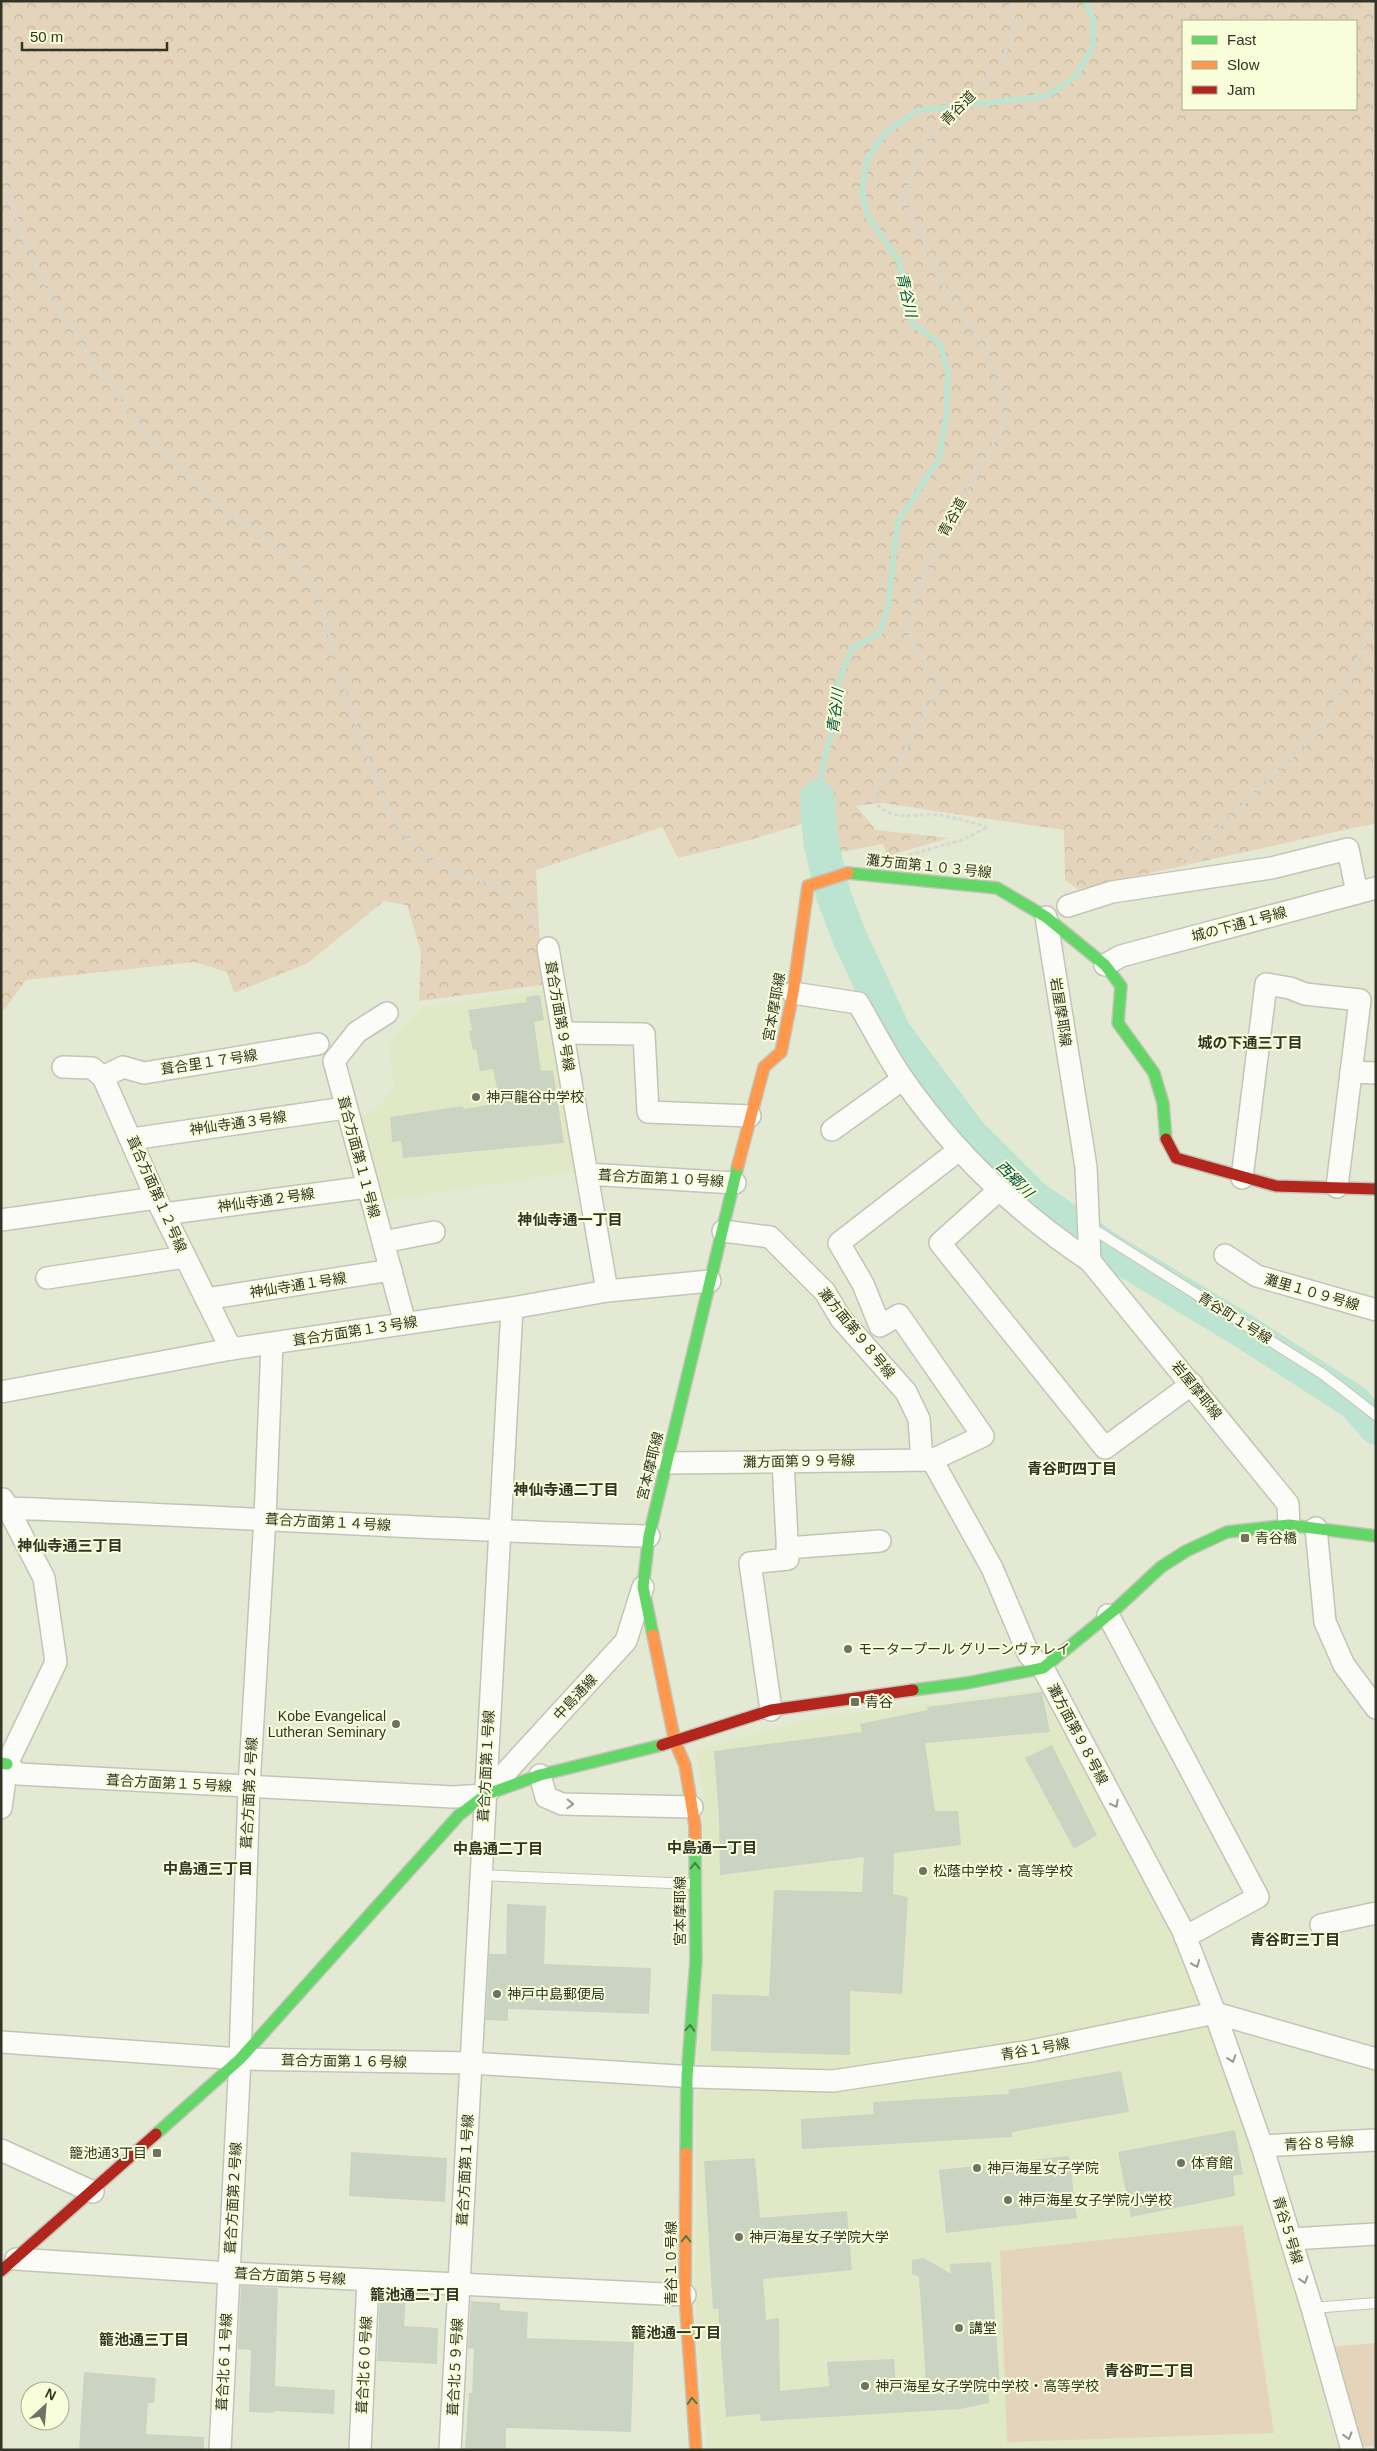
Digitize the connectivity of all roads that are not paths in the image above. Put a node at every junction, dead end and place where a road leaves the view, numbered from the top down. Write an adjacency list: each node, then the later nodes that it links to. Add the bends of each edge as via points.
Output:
1 (817, 882): 4 (street, 灘方面第１０３号線, via 848,873 997,888); 7 (street, 宮本摩耶線, via 808,886)
2 (1366, 890): 3 (street, via 1348,849 1271,868 1112,892); 6 (street, 城の下通１号線, via 1121,956)
3 (1068, 906)
4 (1046, 917): 6 (street, 灘方面第１０３号線); 30 (street, 岩屋摩耶線, via 1086,1167)
5 (548, 948): 9 (street, 葺合方面第９号線)
6 (1105, 965): 22 (street, 灘方面第１０３号線, via 1121,986 1118,1023 1154,1073 1163,1103 1166,1142 1176,1158)
7 (793, 993): 15 (street, 岩屋摩耶線, via 858,1003); 17 (street, 宮本摩耶線, via 781,1052 764,1067)
8 (387, 1013): 16 (street, 葺合方面第１１号線, via 357,1032 334,1061)
9 (563, 1033): 17 (street, via 644,1034 648,1112); 21 (street, 葺合方面第９号線)
10 (318, 1044): 14 (street, 葺合里１７号線, via 144,1073 123,1067)
11 (63, 1067): 14 (street, via 92,1068)
12 (1351, 1072): 13 (street); 22 (street, via 1360,1000 1305,994 1266,984); 25 (street)
13 (1376, 1073)
14 (103, 1077): 19 (street, 葺合方面第１２号線)
15 (903, 1079): 18 (street); 20 (street, 岩屋摩耶線)
16 (345, 1108): 19 (street, 神仙寺通３号線); 24 (street, 葺合方面第１１号線)
17 (750, 1116): 23 (street, 宮本摩耶線)
18 (832, 1130)
19 (132, 1139): 28 (street, 葺合方面第１２号線)
20 (960, 1150): 27 (street, 岩屋摩耶線); 50 (street, via 839,1243 863,1284 880,1326 899,1315 983,1436)
21 (587, 1174): 23 (street, 葺合方面第１０号線); 40 (street, 葺合方面第９号線)
22 (1242, 1178): 25 (street, 灘方面第１０３号線, via 1276,1186)
23 (735, 1183): 32 (street, 宮本摩耶線)
24 (367, 1187): 28 (street, 神仙寺通２号線); 33 (street, 葺合方面第１１号線)
25 (1337, 1187): 26 (street, 灘方面第１０３号線)
26 (1376, 1189)
27 (1000, 1190): 36 (street, 岩屋摩耶線, via 1051,1235); 47 (street, via 940,1243 1104,1448)
28 (160, 1206): 29 (street, 神仙寺通２号線); 35 (street, 葺合方面第１２号線)
29 (1, 1220)
30 (1090, 1227): 36 (street, 岩屋摩耶線); 49 (lane, 青谷町１号線, via 1323,1374)
31 (434, 1232): 33 (street)
32 (723, 1232): 39 (street, 宮本摩耶線); 50 (street, 灘方面第９８号線, via 770,1237 825,1292 841,1319 906,1392 919,1419)
33 (383, 1242): 37 (street, 葺合方面第１１号線)
34 (1225, 1255): 43 (street, 灘里１０９号線, via 1257,1276)
35 (185, 1257): 38 (street); 41 (street, 葺合方面第１２号線)
36 (1090, 1257): 47 (street, 岩屋摩耶線)
37 (390, 1270): 41 (street, 神仙寺通１号線); 44 (street, 葺合方面第１１号線)
38 (47, 1278)
39 (710, 1280): 40 (street, 葺合方面第１３号線); 52 (street, 宮本摩耶線)
40 (607, 1291): 42 (street, 葺合方面第１３号線)
41 (206, 1299): 46 (street, 葺合方面第１２号線)
42 (512, 1308): 44 (street, 葺合方面第１３号線); 57 (street, 葺合方面第１号線)
43 (1376, 1310)
44 (405, 1323): 45 (street, 葺合方面第１３号線)
45 (272, 1344): 46 (street, 葺合方面第１３号線); 54 (street, 葺合方面第２号線)
46 (230, 1349): 48 (street, 葺合方面第１３号線)
47 (1192, 1384): 55 (street, 岩屋摩耶線, via 1288,1504)
48 (1, 1392)
49 (1376, 1415)
50 (927, 1460): 51 (street, 灘方面第９９号線); 64 (street, 灘方面第９８号線, via 992,1568 1029,1655)
51 (783, 1461): 52 (street, 灘方面第９９号線); 61 (street)
52 (667, 1463): 58 (street, 宮本摩耶線)
53 (4, 1502): 54 (street, 葺合方面第１４号線); 68 (street, via 44,1578 56,1662)
54 (264, 1518): 57 (street, 葺合方面第１４号線); 70 (street, 葺合方面第２号線)
55 (1289, 1525): 56 (street); 63 (street, via 1227,1532 1186,1551 1146,1579)
56 (1316, 1528): 59 (street); 65 (street, via 1325,1622 1344,1665)
57 (498, 1532): 58 (street, 葺合方面第１４号線); 71 (street, 葺合方面第１号線)
58 (649, 1536): 62 (street, 宮本摩耶線)
59 (1376, 1536)
60 (880, 1541): 61 (street)
61 (787, 1548): 66 (street, via 788,1559 750,1563)
62 (643, 1587): 67 (street, 宮本摩耶線); 71 (street, 中島通線, via 626,1641)
63 (1108, 1615): 64 (street); 78 (street, via 1258,1897)
64 (1043, 1668): 66 (street); 78 (street, 灘方面第９８号線, one-way to 78)
65 (1376, 1708)
66 (771, 1710): 67 (street)
67 (675, 1742): 69 (street); 72 (street, 宮本摩耶線, via 685,1765)
68 (4, 1764): 70 (street, 葺合方面第１５号線, via 18,1774); 73 (street)
69 (540, 1775): 71 (street); 72 (street, one-way to 72, via 546,1798 562,1804)
70 (249, 1787): 71 (street, 葺合方面第１５号線, via 453,1797); 81 (street, 葺合方面第２号線)
71 (485, 1795): 74 (street, 葺合方面第１号線); 81 (street, via 459,1815)
72 (692, 1807): 75 (street, 宮本摩耶線, one-way to 72)
73 (1, 1808)
74 (481, 1875): 75 (lane); 83 (street, 葺合方面第１号線)
75 (695, 1884): 84 (street, 宮本摩耶線, one-way to 75, via 696,1961)
76 (1376, 1913): 77 (street)
77 (1322, 1925)
78 (1185, 1937): 79 (street, 灘方面第９８号線, one-way to 79)
79 (1215, 2013): 82 (street, 青谷１号線); 84 (street, 青谷１号線, via 1031,2051 833,2081); 86 (street, 青谷５号線, one-way to 86)
80 (1, 2042): 81 (street, 葺合方面第１６号線)
81 (240, 2059): 83 (street, 葺合方面第１６号線); 88 (street); 92 (street, 葺合方面第２号線)
82 (1376, 2059)
83 (471, 2063): 84 (street, 葺合方面第１６号線); 94 (street, 葺合方面第１号線)
84 (687, 2076): 95 (street, 青谷１０号線, one-way to 84)
85 (1376, 2140): 86 (street, 青谷８号線)
86 (1262, 2146): 90 (street, 青谷５号線)
87 (1, 2150): 88 (street)
88 (93, 2192): 91 (street)
89 (1376, 2234): 90 (street)
90 (1291, 2239): 97 (street, 青谷５号線, one-way to 97)
91 (8, 2265): 92 (street, 葺合方面第５号線)
92 (229, 2274): 93 (street, 葺合方面第５号線); 98 (street, 葺合北６１号線)
93 (368, 2280): 94 (street, 葺合方面第５号線); 99 (street, 葺合北６０号線)
94 (459, 2284): 95 (street, 葺合方面第５号線); 100 (street, 葺合北５９号線)
95 (686, 2295): 101 (street, 青谷１０号線, one-way to 95)
96 (1376, 2303): 97 (lane)
97 (1312, 2308): 102 (street, 青谷５号線, one-way to 102)
98 (220, 2450)
99 (360, 2450)
100 (450, 2450)
101 (696, 2450)
102 (1352, 2450)

